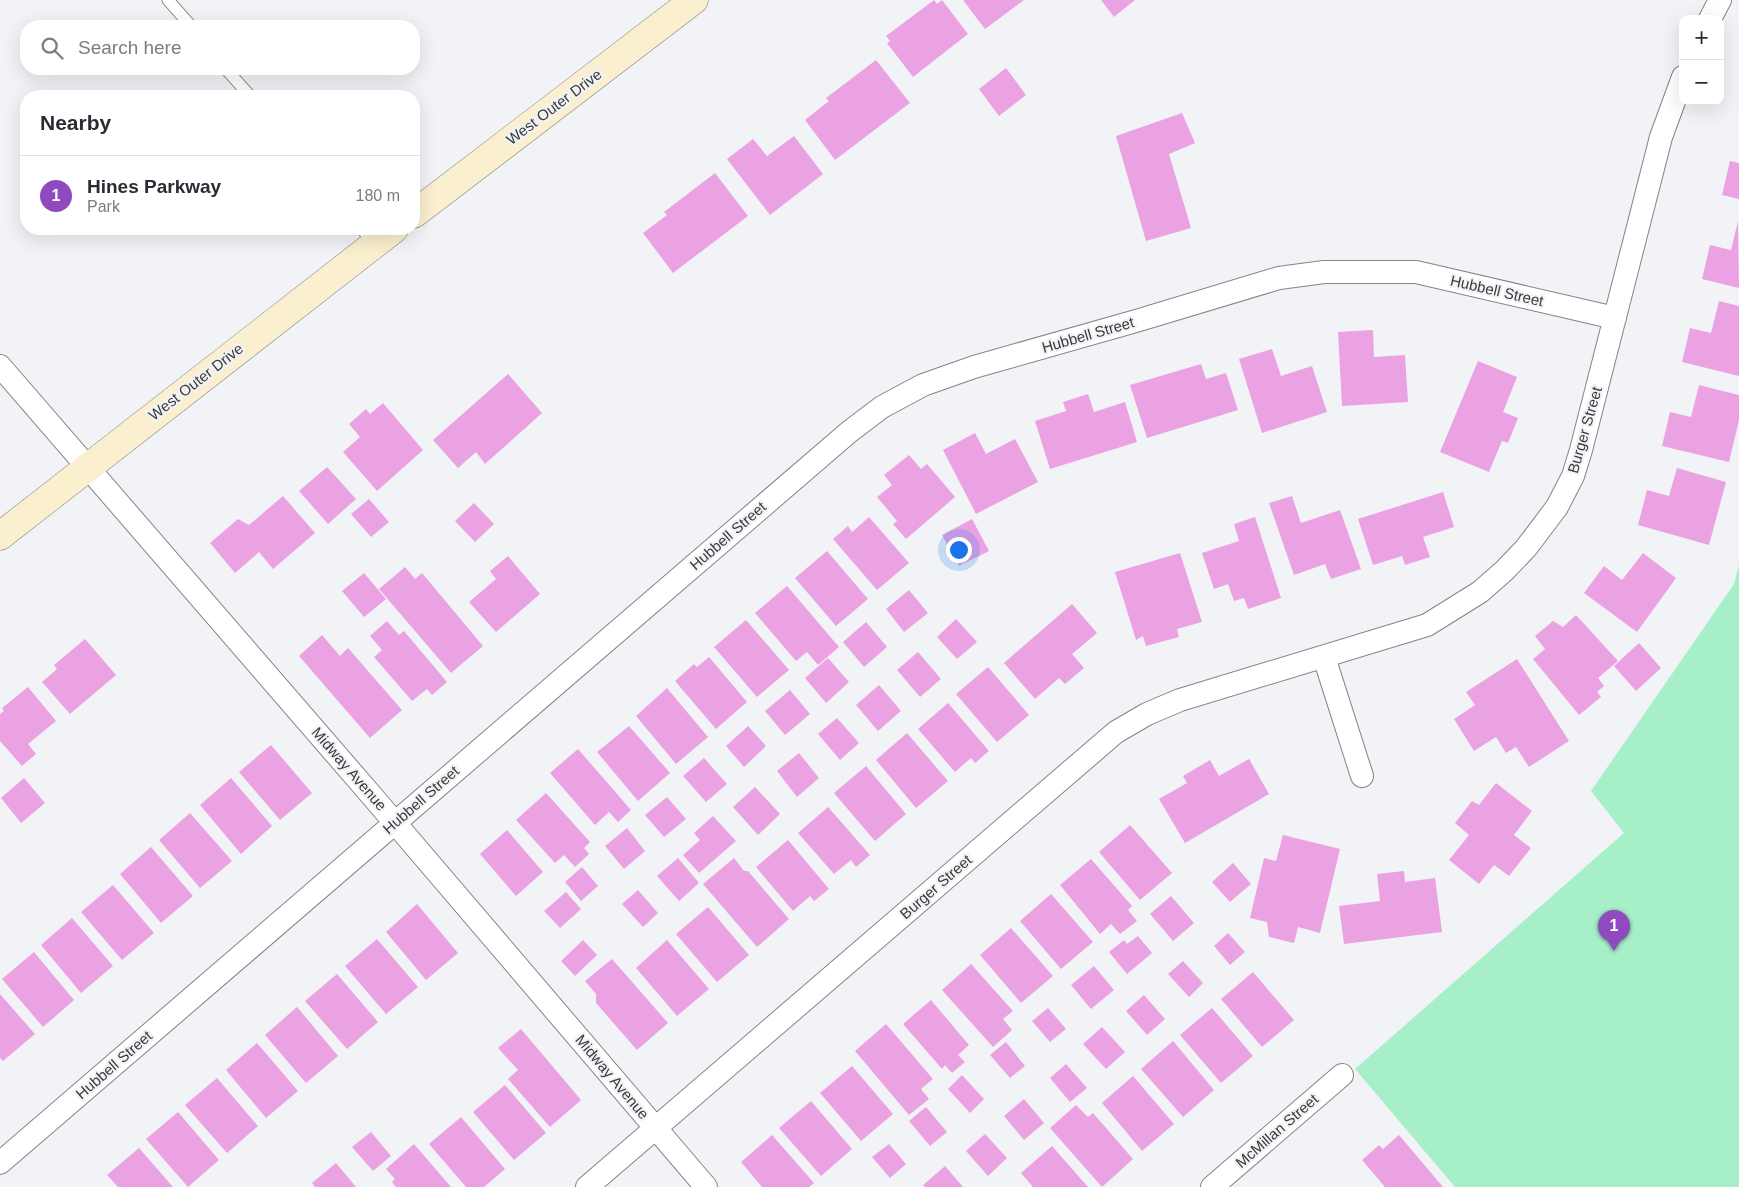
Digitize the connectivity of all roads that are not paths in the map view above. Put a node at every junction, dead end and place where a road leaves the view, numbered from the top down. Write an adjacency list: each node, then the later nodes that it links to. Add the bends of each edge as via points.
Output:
1 (168, 0): 5 (lane)
2 (694, 0): 9 (main road, West Outer Drive)
3 (1720, 0): 4 (street)
4 (1712, 15)
5 (185, 20)
6 (231, 75): 8 (lane)
7 (1679, 88): 11 (street, Burger Street, via 1661,137)
8 (245, 90)
9 (420, 209)
10 (375, 235): 13 (main road, West Outer Drive)
11 (1615, 318): 15 (street, Burger Street, via 1572,476 1557,507 1526,548 1480,592 1427,625); 17 (street, Hubbell Street, via 1416,272 1324,272 1279,278 974,367 923,385 882,407 849,432)
12 (0, 366): 13 (street, Midway Avenue)
13 (88, 466): 14 (main road, West Outer Drive); 17 (street, Midway Avenue)
14 (0, 536)
15 (1324, 657): 16 (street); 19 (street, Burger Street, via 1180,700 1146,714 1116,732)
16 (1362, 776)
17 (395, 823): 19 (street, Midway Avenue); 20 (street, Hubbell Street)
18 (1342, 1075): 23 (street, McMillan Street)
19 (655, 1128): 21 (street, Burger Street); 22 (street, Midway Avenue)
20 (0, 1163)
21 (586, 1187)
22 (706, 1187)
23 (1212, 1187)

